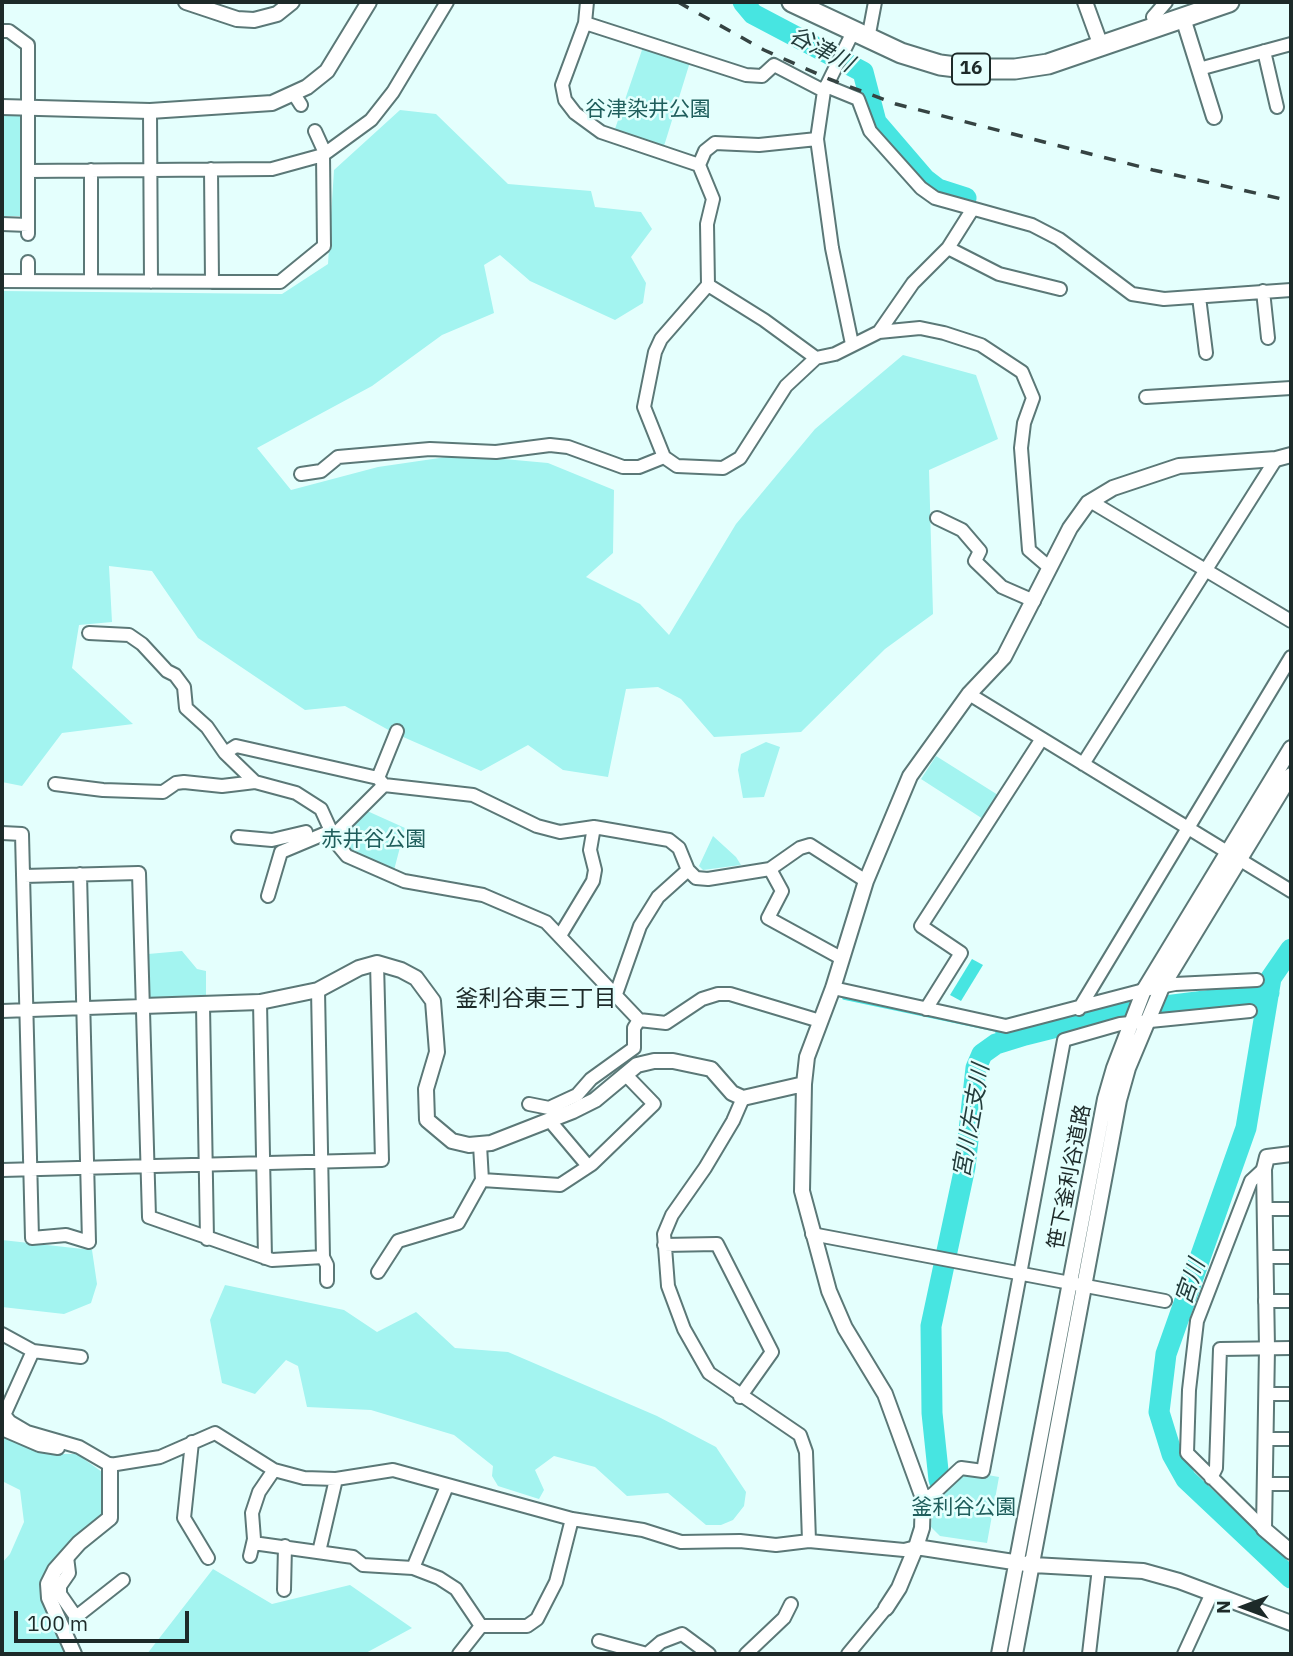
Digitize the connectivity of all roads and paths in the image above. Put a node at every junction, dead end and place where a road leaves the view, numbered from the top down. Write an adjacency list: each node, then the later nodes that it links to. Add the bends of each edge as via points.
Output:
1 (186, 2): 2 (street, via 254,20 278,14)
2 (292, 2)
3 (369, 2): 24 (street, via 327,71 298,99)
4 (447, 2): 28 (street, via 371,120)
5 (587, 2): 12 (street)
6 (793, 2): 15 (highway, 16)
7 (875, 2): 15 (street)
8 (1085, 2): 17 (street)
9 (1166, 2): 13 (street, via 1153,17)
10 (1229, 2): 11 (highway, 16)
11 (1183, 18): 13 (highway, 16); 19 (street)
12 (585, 23): 20 (street, via 746,75 762,76 774,65); 29 (street, via 562,85 565,100 575,113 601,132)
13 (1156, 27): 17 (highway, 16)
14 (2, 31): 22 (street, via 28,45)
15 (860, 35): 17 (highway, 16, via 923,61 972,69 1032,67); 20 (street, via 842,54)
16 (1291, 44): 18 (street)
17 (1101, 46)
18 (1264, 51): 19 (street); 23 (street)
19 (1199, 69): 25 (street)
20 (825, 88): 27 (street); 34 (street, via 858,99 870,131 921,188 946,204)
21 (2, 107): 22 (street)
22 (28, 107): 24 (street); 33 (street)
23 (1277, 107)
24 (150, 111): 32 (street)
25 (1214, 117)
26 (315, 131): 28 (street)
27 (817, 139): 29 (street, via 759,145 715,143); 50 (street, via 832,248)
28 (324, 154): 30 (street, via 272,169); 42 (street, via 324,246 280,282)
29 (699, 165): 43 (street, via 713,199 707,223)
30 (211, 169): 32 (street); 42 (street)
31 (91, 170): 32 (street); 33 (street); 40 (street)
32 (152, 170): 41 (street)
33 (28, 171): 35 (street, via 28,230)
34 (972, 210): 36 (street); 47 (street, via 1010,218 1049,234 1132,294 1151,299)
35 (2, 224)
36 (948, 248): 44 (street, via 999,274); 48 (street, via 913,283)
37 (28, 262): 39 (street)
38 (2, 281): 39 (street)
39 (29, 281): 40 (street)
40 (91, 281): 41 (street)
41 (151, 282): 42 (street)
42 (212, 282)
43 (708, 285): 52 (street); 56 (street, via 660,339 655,352 644,407)
44 (1060, 289)
45 (1291, 290): 46 (street)
46 (1263, 291): 47 (street); 49 (street)
47 (1199, 297): 51 (street)
48 (879, 332): 50 (street); 61 (street, via 920,328 944,333 981,345 1022,372 1033,398 1021,448 1029,550)
49 (1268, 338)
50 (852, 344): 52 (street)
51 (1206, 352)
52 (816, 358): 56 (street, via 786,386 740,458 711,469 677,466)
53 (1291, 388): 54 (street)
54 (1146, 397)
55 (1291, 454): 57 (street)
56 (664, 457): 58 (street, via 639,467 623,467 550,445 496,452 430,449 338,457 321,471)
57 (1276, 459): 59 (street, via 1179,466 1131,481); 62 (street)
58 (302, 474)
59 (1090, 501): 61 (street); 62 (street)
60 (937, 518): 63 (street, via 962,530 980,551 975,561 1002,587)
61 (1050, 568): 63 (street)
62 (1206, 570): 64 (street); 72 (street)
63 (1034, 601): 67 (street, via 1004,657)
64 (1291, 621)
65 (89, 633): 71 (street, via 129,635 142,644 175,675 184,687 186,708 208,727)
66 (1291, 657): 78 (street)
67 (969, 694): 69 (street); 87 (street, via 910,776)
68 (397, 731): 75 (street)
69 (1041, 740): 72 (street); 103 (street, via 921,926 961,953)
70 (1291, 748): 82 (street, 笹下釜利谷道路)
71 (225, 753): 74 (street); 75 (street, via 236,746)
72 (1083, 764): 78 (street)
73 (1291, 775): 82 (street, 笹下釜利谷道路)
74 (255, 782): 76 (street, via 222,786 184,782 163,792); 79 (street, via 309,800 321,809)
75 (381, 782): 77 (street, via 472,794 537,826 560,832); 79 (street)
76 (55, 784)
77 (594, 827): 84 (street, via 669,840 679,848); 90 (street, via 590,850 593,881)
78 (1189, 829): 82 (street); 104 (street)
79 (331, 830): 81 (street, via 272,840); 89 (street, via 281,852); 90 (street, via 348,856 386,874 516,906)
80 (2, 833): 86 (street, via 22,834)
81 (238, 837)
82 (1234, 856): 88 (street); 94 (street, 笹下釜利谷道路); 97 (street, 笹下釜利谷道路)
83 (770, 869): 84 (street, via 708,879); 87 (street, via 810,845); 91 (street, via 782,891 768,918)
84 (688, 870): 98 (street, via 658,897 646,916)
85 (80, 874): 86 (street); 101 (street, via 139,873); 102 (street)
86 (24, 876): 105 (street)
87 (866, 881): 91 (street)
88 (1291, 891)
89 (268, 896)
90 (561, 934): 98 (street)
91 (841, 958): 95 (street)
92 (377, 963): 96 (street); 117 (street, via 416,978 433,1001 437,1052 426,1090 427,1120 452,1142); 119 (street, via 382,1160)
93 (1257, 980): 94 (street)
94 (1162, 987): 97 (street); 110 (street, 笹下釜利谷道路)
95 (833, 988): 103 (street); 109 (street)
96 (318, 989): 99 (street); 119 (street)
97 (1144, 990): 104 (street); 111 (street, 笹下釜利谷道路)
98 (616, 994): 108 (street)
99 (260, 1002): 100 (street); 121 (street)
100 (203, 1005): 101 (street); 120 (street)
101 (143, 1006): 102 (street); 123 (street)
102 (83, 1008): 105 (street); 124 (street)
103 (926, 1009): 104 (street, via 1006,1026)
104 (1079, 1009)
105 (27, 1010): 106 (street); 125 (street)
106 (2, 1011)
107 (1250, 1011): 110 (street)
108 (639, 1020): 109 (street, via 666,1023 702,999 730,994); 115 (street, via 634,1028 634,1048 577,1095 549,1108)
109 (820, 1021): 113 (street)
110 (1147, 1021): 111 (street); 141 (street, 笹下釜利谷道路, via 1119,1100)
111 (1130, 1024): 139 (street, via 1064,1040); 141 (street, 笹下釜利谷道路, via 1105,1099)
112 (625, 1074): 114 (street, via 636,1065 654,1061 689,1063 711,1069 732,1093); 116 (street, via 595,1100); 122 (street, via 654,1104)
113 (804, 1084): 114 (street); 131 (street, via 802,1191)
114 (743, 1098): 133 (street, via 705,1168 672,1215)
115 (529, 1104)
116 (550, 1121): 117 (street); 122 (street)
117 (480, 1145): 128 (street)
118 (1291, 1154): 126 (street, via 1267,1157)
119 (321, 1163): 121 (street); 134 (street)
120 (206, 1164): 121 (street); 123 (street); 132 (street)
121 (263, 1164): 137 (street)
122 (588, 1166): 128 (street, via 560,1185)
123 (146, 1167): 124 (street); 132 (street, via 149,1217)
124 (87, 1168): 125 (street); 125 (street, via 89,1242 66,1235 32,1238)
125 (30, 1169): 127 (street)
126 (1264, 1169): 129 (street); 161 (street, via 1251,1181 1197,1321 1187,1453)
127 (2, 1170)
128 (482, 1180): 138 (street, via 458,1223 398,1241)
129 (1265, 1209): 130 (street); 135 (street)
130 (1291, 1209)
131 (812, 1234): 139 (street); 166 (street, via 845,1328 885,1394)
132 (208, 1239): 137 (street)
133 (664, 1245): 152 (street, via 668,1286 684,1329 709,1373); 152 (street, via 717,1244 772,1352)
134 (323, 1257): 137 (street); 140 (street)
135 (1265, 1257): 136 (street); 143 (street)
136 (1291, 1257)
137 (265, 1258)
138 (378, 1272)
139 (1018, 1273): 141 (street); 166 (street, via 983,1471 961,1468)
140 (327, 1281)
141 (1078, 1284): 142 (street); 176 (street, 笹下釜利谷道路); 177 (street, 笹下釜利谷道路)
142 (1165, 1301)
143 (1265, 1301): 144 (street); 146 (street)
144 (1291, 1301)
145 (2, 1335): 148 (street)
146 (1267, 1348): 147 (street); 150 (street); 161 (street, via 1220,1349 1216,1468)
147 (1291, 1348)
148 (33, 1351): 149 (street); 153 (street)
149 (81, 1357)
150 (1266, 1394): 151 (street); 155 (street)
151 (1291, 1394)
152 (740, 1397): 169 (street, via 800,1435 806,1452)
153 (3, 1412): 158 (street, via 27,1432)
154 (2, 1429): 158 (street, via 39,1445)
155 (1266, 1439): 156 (street); 163 (street)
156 (1291, 1439)
157 (192, 1442): 159 (street, via 160,1457); 160 (street, via 215,1433); 175 (street, via 184,1518)
158 (79, 1447): 159 (street)
159 (110, 1465): 174 (street, via 110,1518)
160 (274, 1471): 162 (street); 170 (street, via 259,1492 252,1513 252,1549)
161 (1211, 1478): 168 (street)
162 (337, 1479): 165 (street, via 393,1470); 172 (street)
163 (1267, 1484): 164 (street); 168 (street)
164 (1291, 1484)
165 (447, 1486): 167 (street); 178 (street)
166 (923, 1498): 171 (street)
167 (572, 1519): 169 (street, via 643,1530 681,1542 776,1545); 186 (street, via 556,1582 537,1619 527,1626)
168 (1264, 1529): 173 (street)
169 (809, 1541): 171 (street, via 904,1550)
170 (285, 1546): 172 (street); 181 (street)
171 (916, 1547): 176 (street); 184 (street)
172 (319, 1552): 178 (street, via 353,1558 363,1565)
173 (1291, 1552)
174 (67, 1557): 180 (street, via 69,1573 60,1594 76,1617); 188 (street, via 48,1584 49,1598)
175 (208, 1558)
176 (1017, 1561): 177 (street); 193 (street, 笹下釜利谷道路)
177 (1034, 1565): 179 (street); 194 (street, 笹下釜利谷道路)
178 (413, 1568): 186 (street, via 456,1589)
179 (1099, 1568): 182 (street, via 1152,1573); 195 (street)
180 (123, 1580)
181 (284, 1590)
182 (1212, 1593): 185 (street); 196 (street)
183 (791, 1604): 191 (street, via 784,1618)
184 (886, 1608): 192 (street)
185 (1290, 1620)
186 (481, 1626): 189 (street)
187 (599, 1641): 190 (street, via 647,1654 682,1634)
188 (75, 1654)
189 (459, 1654)
190 (709, 1654)
191 (746, 1654)
192 (848, 1654)
193 (999, 1654)
194 (1015, 1654)
195 (1089, 1654)
196 (1184, 1654)

